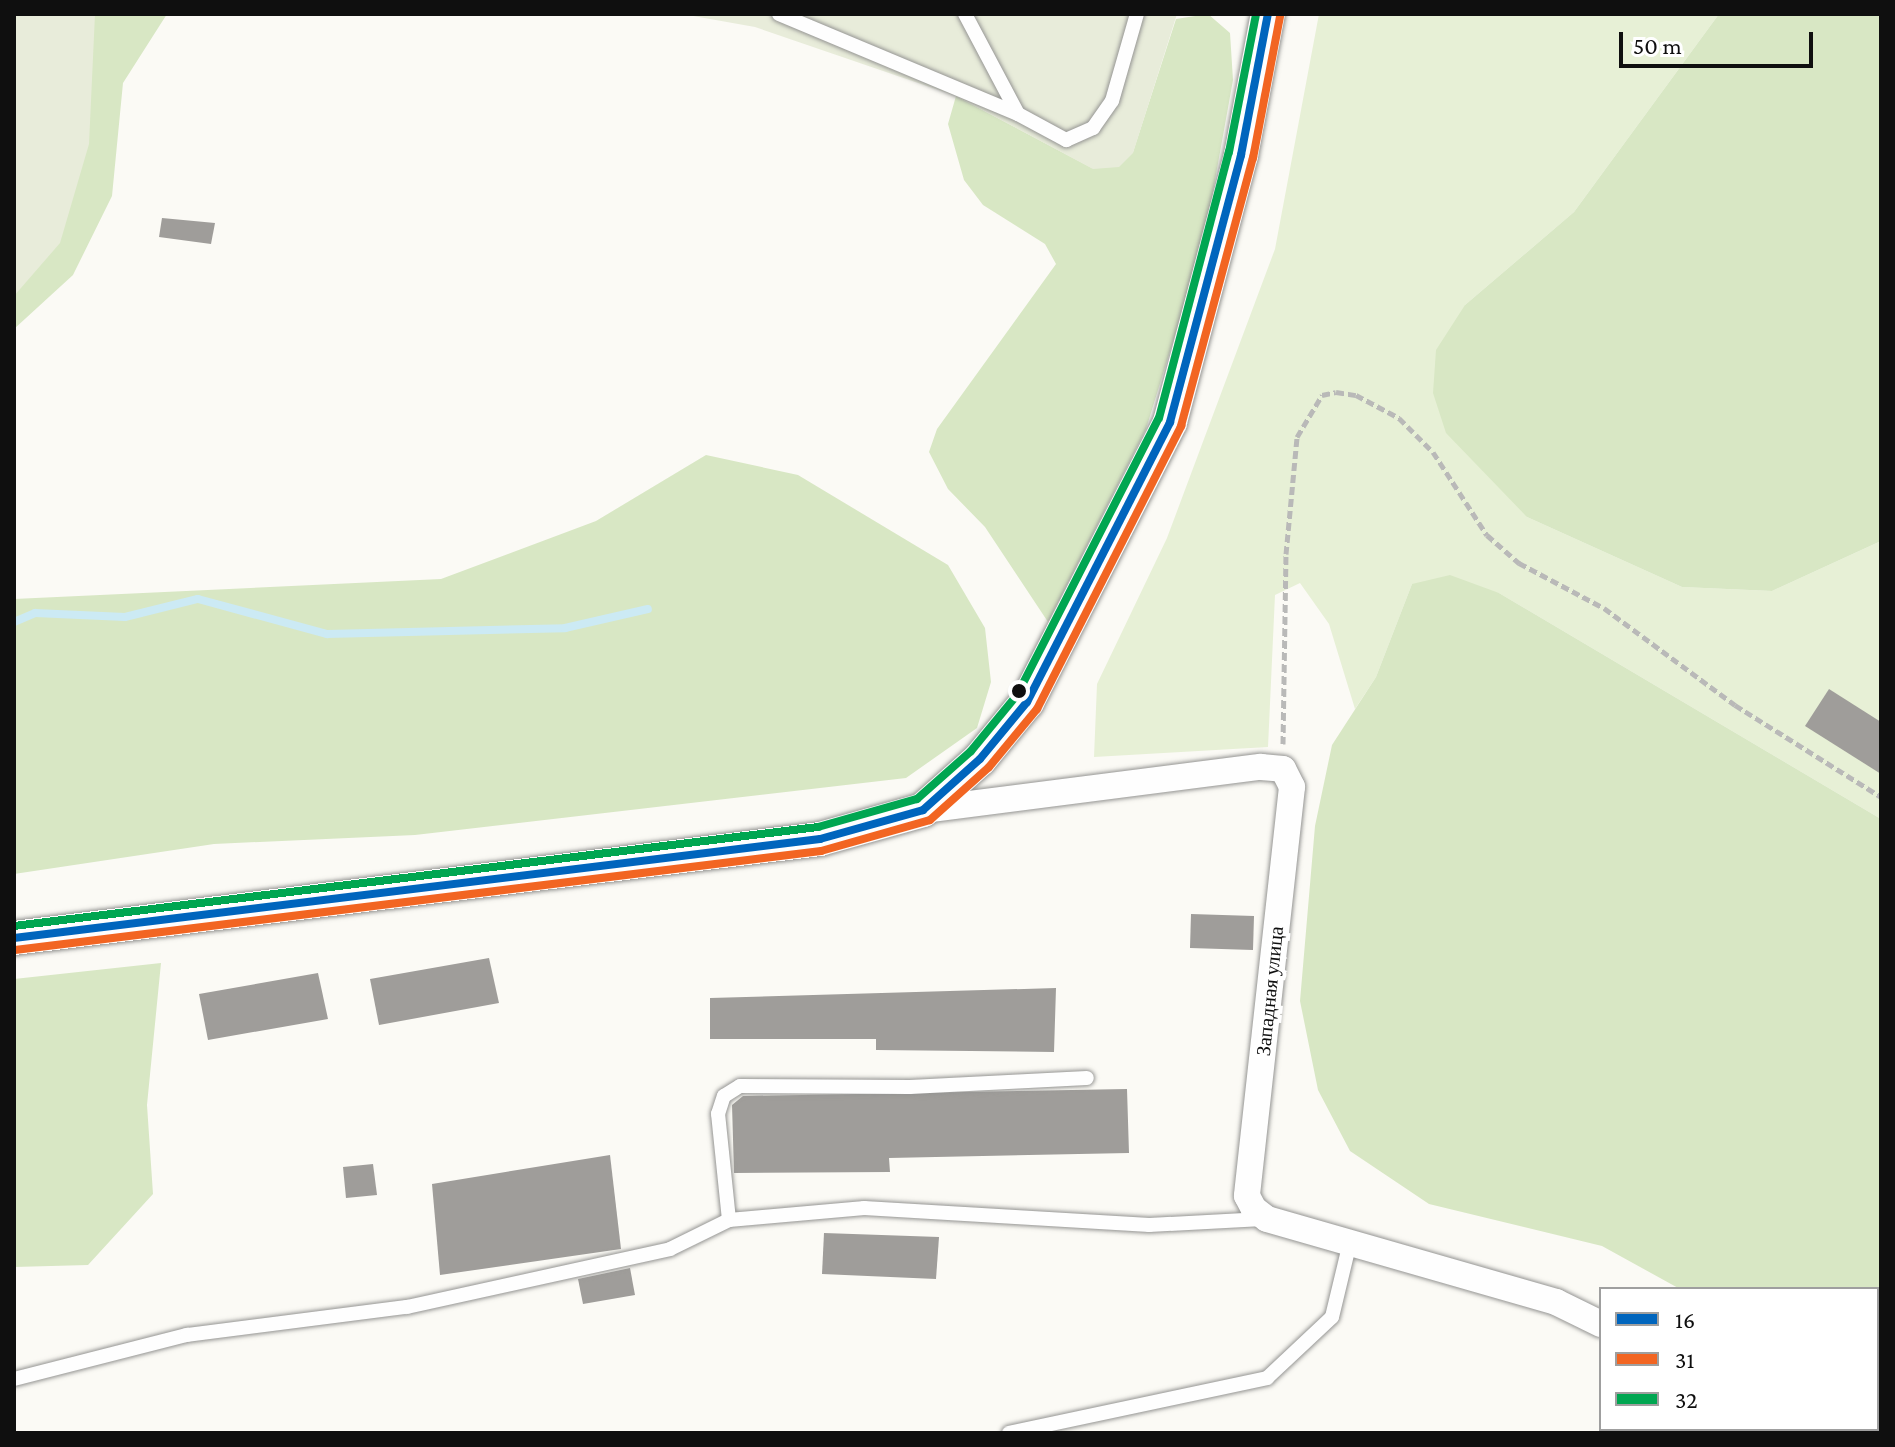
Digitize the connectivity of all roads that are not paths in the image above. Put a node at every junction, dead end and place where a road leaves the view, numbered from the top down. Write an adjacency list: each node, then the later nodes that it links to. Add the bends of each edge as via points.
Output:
1 (779, 14): 5 (lane)
2 (965, 14): 5 (lane)
3 (1137, 14): 5 (lane, via 1112,101 1093,128 1066,140)
4 (1268, 14): 6 (street, via 1241,155 1170,422 1027,702 980,759)
5 (1018, 114)
6 (923, 810): 7 (street, via 820,839); 9 (street, Западная улица, via 1261,767 1283,769 1292,787 1247,1196)
7 (14, 938)
8 (1087, 1078): 10 (lane, via 910,1087 740,1086 724,1096 718,1114)
9 (1267, 1219): 10 (lane, via 1149,1225 864,1208); 11 (street)
10 (729, 1220): 13 (lane, via 655,1252 407,1307 187,1335)
11 (1350, 1242): 12 (street, via 1556,1302); 14 (lane, via 1332,1317 1267,1378)
12 (1599, 1323)
13 (14, 1379)
14 (1009, 1433)

